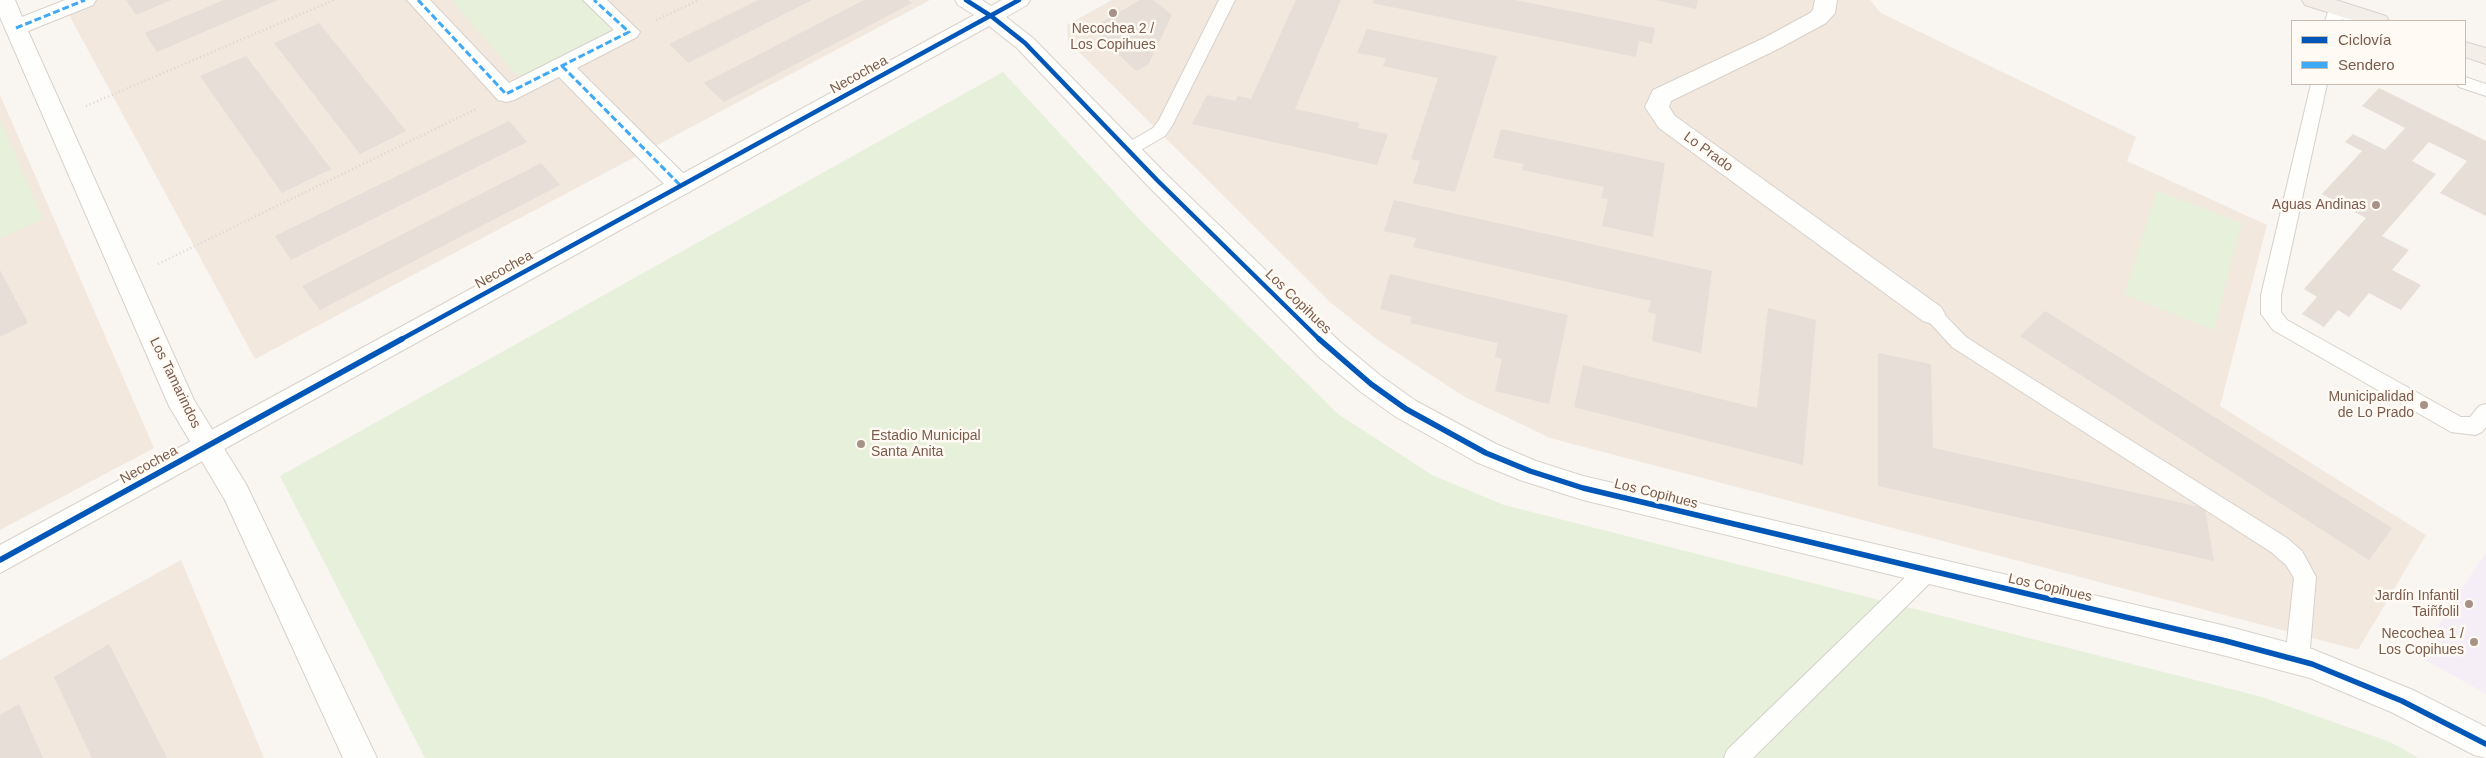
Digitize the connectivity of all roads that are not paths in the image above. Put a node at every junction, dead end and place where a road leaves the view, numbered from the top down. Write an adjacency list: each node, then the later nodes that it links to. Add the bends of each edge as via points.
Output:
1 (4, 0): 14 (street, Los Tamarindos)
2 (85, 0): 14 (street)
3 (418, 0): 17 (street, via 506,94)
4 (594, 0): 17 (street, via 629,32)
5 (966, 0): 11 (street, Los Copihues)
6 (1019, 0): 11 (street, Necochea)
7 (1226, 0): 21 (lane, via 1166,122 1159,132)
8 (1826, 0): 23 (street, Lo Prado, via 1824,13 1818,18 1661,96 1657,107 1667,122)
9 (2313, 0): 10 (main road)
10 (2335, 14): 12 (lane); 13 (main road)
11 (990, 16): 21 (street, Los Copihues, via 1025,43); 22 (street, Necochea)
12 (2353, 20)
13 (2372, 20)
14 (16, 28): 25 (street, Los Tamarindos, via 183,406)
15 (2466, 49): 16 (main road)
16 (2486, 56)
17 (562, 66): 22 (street)
18 (2466, 83): 20 (lane)
19 (2319, 85): 24 (lane, via 2271,295 2271,314 2280,325 2458,426 2475,426)
20 (2486, 90)
21 (1128, 150): 27 (street, Los Copihues, via 1330,349 1371,384 1446,434 1521,468 1583,488)
22 (681, 186): 25 (street, Necochea)
23 (1932, 314): 28 (lane, via 1958,342 2279,544 2294,558 2304,577)
24 (2486, 412)
25 (208, 446): 26 (street, Necochea); 30 (street, Los Tamarindos, via 236,493)
26 (0, 560)
27 (1927, 571): 28 (street, Los Copihues); 31 (lane)
28 (2297, 660): 29 (street, Los Copihues, via 2402,701)
29 (2486, 744)
30 (360, 758)
31 (1736, 758)

